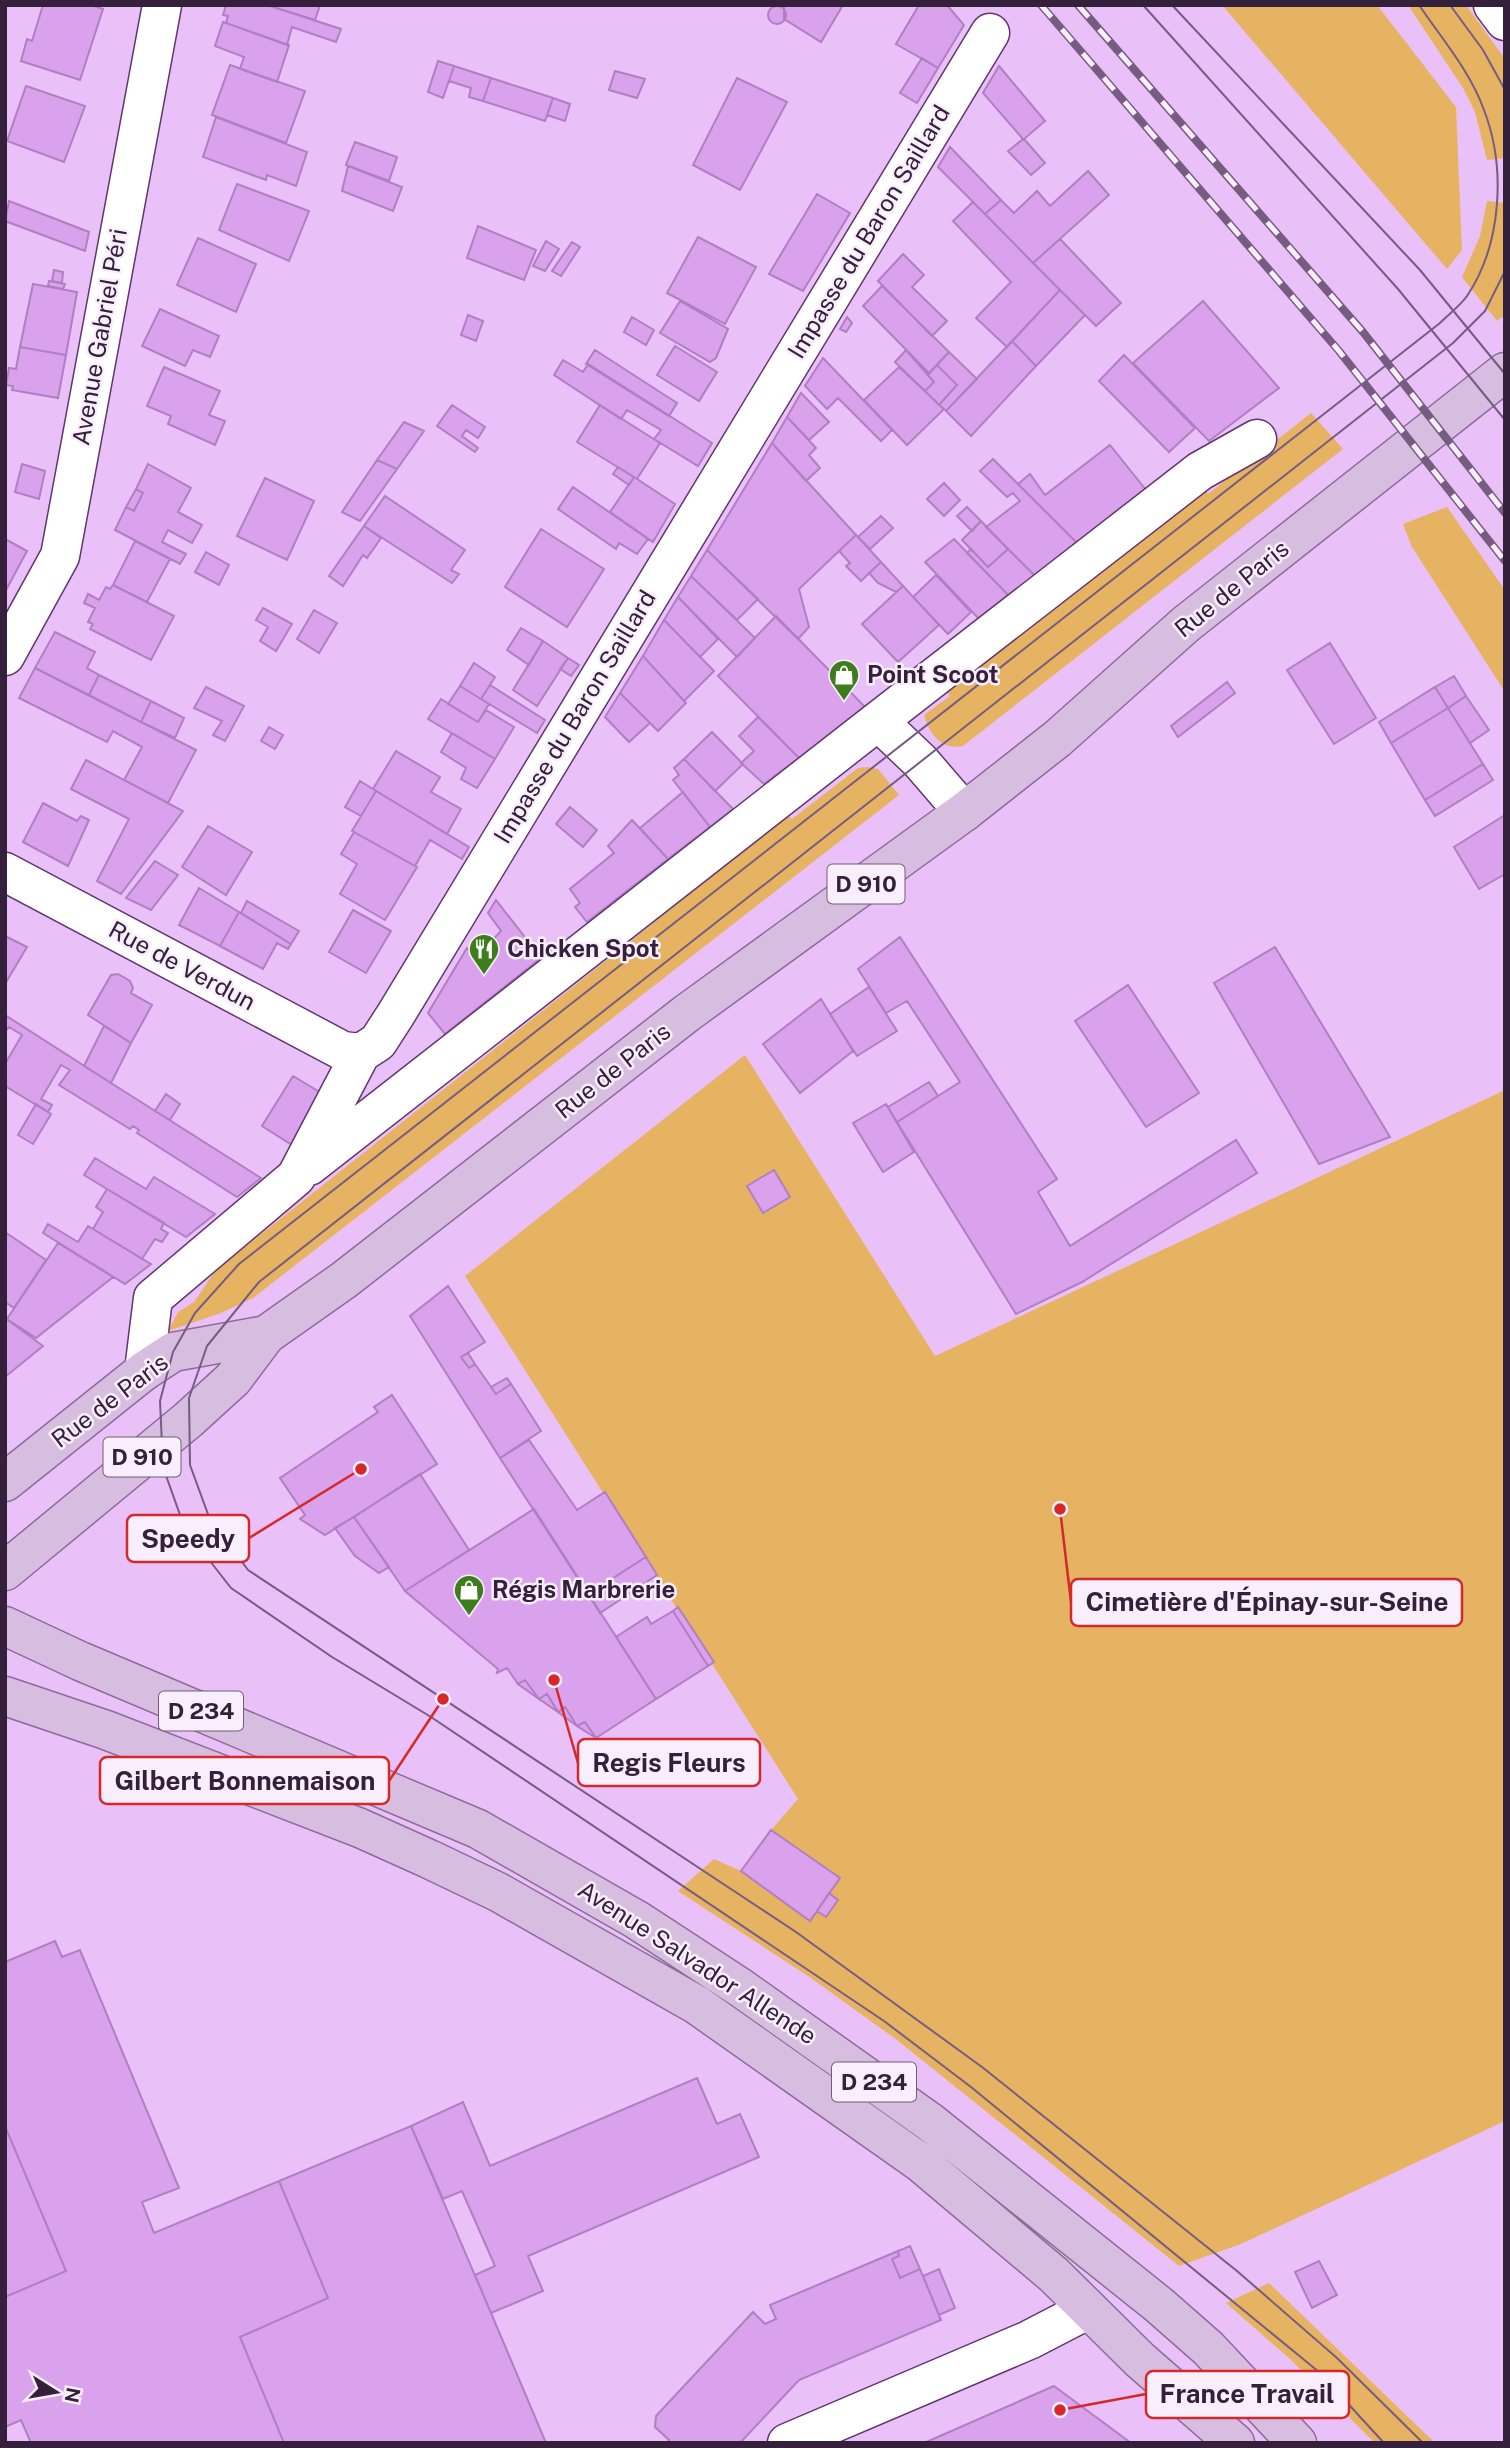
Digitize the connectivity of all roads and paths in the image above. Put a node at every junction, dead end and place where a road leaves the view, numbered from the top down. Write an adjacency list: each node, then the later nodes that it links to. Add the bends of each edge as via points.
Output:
1 (162, 5): 7 (street, Avenue Gabriel Péri, via 60,556)
2 (1493, 5): 3 (street)
3 (1505, 21)
4 (990, 33): 11 (street, Impasse du Baron Saillard, via 396,1014 378,1042)
5 (1505, 372): 9 (main road, Rue de Paris / D 910, via 1186,624 1057,739)
6 (1257, 439): 8 (street, via 1200,471)
7 (5, 656)
8 (878, 721): 9 (street); 12 (street)
9 (964, 813): 13 (main road, Rue de Paris / D 910, via 687,1013 355,1272)
10 (5, 872): 11 (street, Rue de Verdun, via 343,1051)
11 (361, 1053): 12 (street, Impasse du Baron Saillard)
12 (296, 1177): 14 (street, Impasse du Baron Saillard, via 153,1298)
13 (266, 1335): 14 (main road, Rue de Paris / D 910, via 173,1352); 16 (main road, Rue de Paris / D 910, via 233,1379 197,1412)
14 (144, 1371): 15 (main road, Rue de Paris / D 910)
15 (5, 1482)
16 (5, 1570)
17 (5, 1626): 22 (main road, Avenue Salvador Allende / D 234, via 478,1829 637,1920 930,2122 1159,2305 1208,2348)
18 (5, 1696): 19 (main road, Avenue Salvador Allende / D 234, via 360,1828 498,1892 593,1944 697,2005 921,2163 1033,2256)
19 (1087, 2310): 20 (street, via 1029,2340); 21 (main road, Avenue Salvador Allende / D 234)
20 (787, 2443)
21 (1235, 2443)
22 (1297, 2443)

